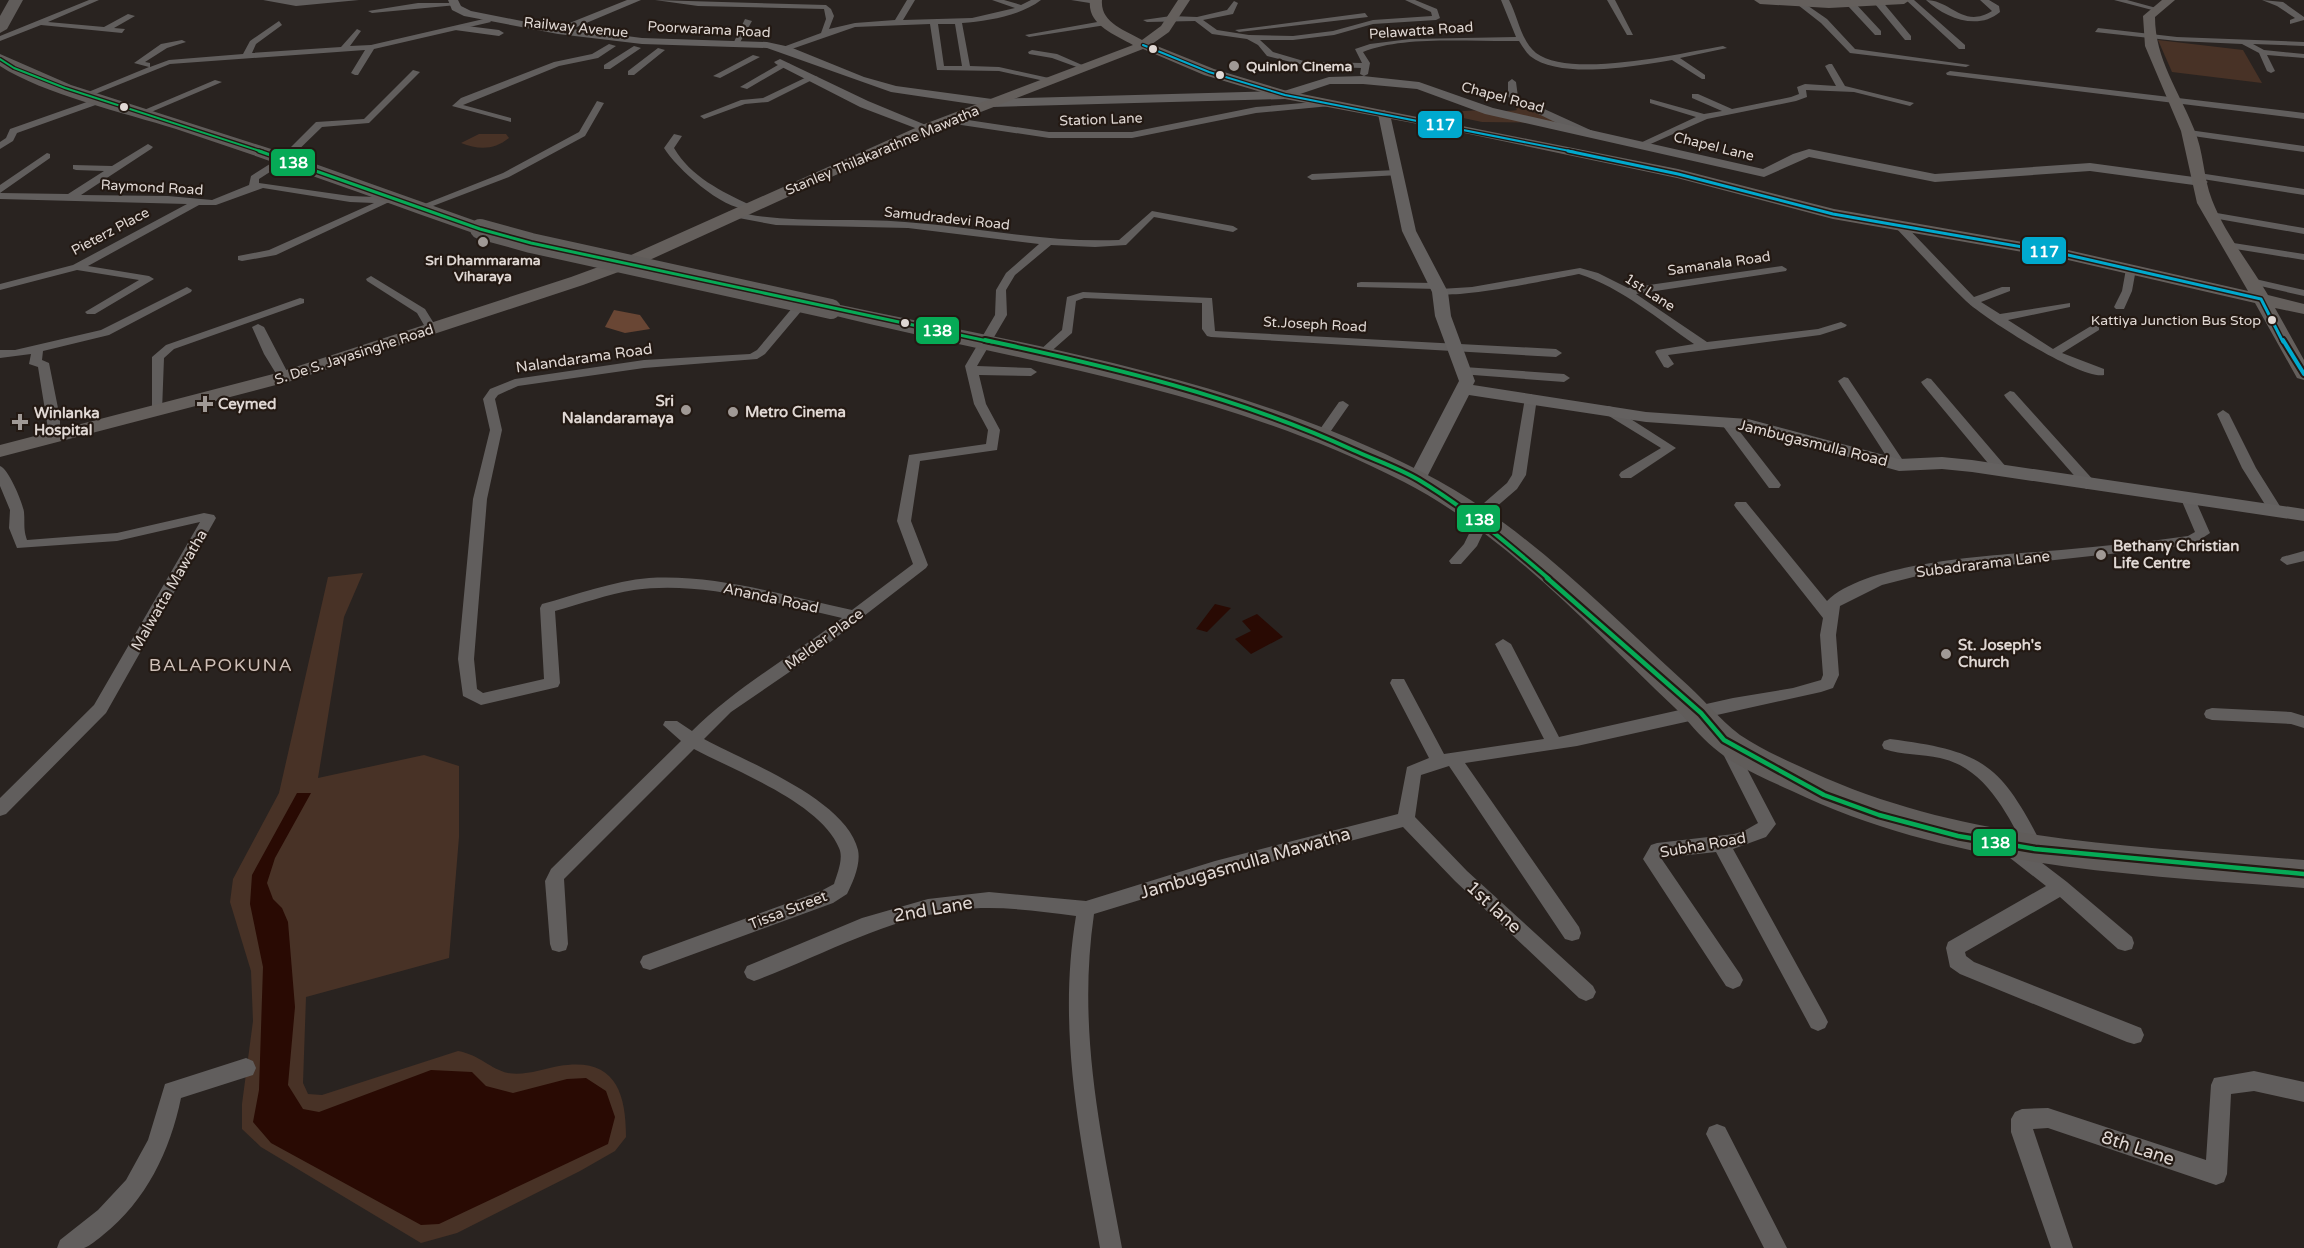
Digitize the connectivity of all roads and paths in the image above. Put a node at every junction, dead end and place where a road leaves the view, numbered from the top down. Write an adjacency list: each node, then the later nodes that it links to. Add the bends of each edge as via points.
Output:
1 (95, 0): 50 (street)
2 (267, 0): 3 (street, via 296,4)
3 (355, 0)
4 (636, 0): 56 (street)
5 (659, 0): 32 (street)
6 (752, 0): 32 (street)
7 (802, 0): 33 (street)
8 (911, 0): 47 (street)
9 (996, 0): 34 (street)
10 (1036, 0): 34 (street)
11 (1075, 0): 24 (street)
12 (1184, 0): 39 (main road, Stanley Thilakarathne Mawatha)
13 (1409, 0): 62 (street, via 1434,11 1436,18 1373,22 1334,33 1293,38)
14 (1505, 0): 66 (street, via 1515,17)
15 (1611, 0): 59 (street)
16 (1760, 0): 25 (main road)
17 (1904, 0): 27 (main road)
18 (1910, 0): 74 (street)
19 (1930, 0): 20 (street, via 1954,17 1978,18 1996,12)
20 (1984, 0)
21 (2118, 0): 35 (street)
22 (2169, 0): 35 (main road)
23 (2266, 0): 45 (street, via 2280,3 2301,19)
24 (1096, 1): 49 (main road, via 1097,16)
25 (1785, 1): 30 (main road)
26 (453, 2): 28 (street); 41 (street, Poorwarama Road, via 468,14)
27 (1878, 2): 31 (main road); 64 (street)
28 (417, 3): 36 (street)
29 (1234, 3): 40 (street, via 1230,12)
30 (1801, 3): 31 (main road); 88 (street, via 1853,51)
31 (1851, 4): 60 (street)
32 (742, 5): 33 (street)
33 (794, 5): 57 (street, via 829,5 831,19)
34 (1022, 8): 44 (street)
35 (2156, 9): 63 (main road, via 2149,16)
36 (372, 11)
37 (1365, 15): 58 (street)
38 (131, 16): 52 (street)
39 (1171, 19): 40 (street); 42 (street); 71 (main road, Stanley Thilakarathne Mawatha, via 1165,29)
40 (1197, 19): 58 (street)
41 (489, 20): 51 (street, Railway Avenue); 56 (street, Poorwarama Road)
42 (1147, 20)
43 (748, 21): 69 (street)
44 (958, 21): 48 (street); 93 (street)
45 (2293, 22)
46 (279, 23): 83 (street, via 253,43)
47 (897, 23): 48 (street); 57 (street, via 856,25)
48 (934, 23): 93 (street, via 940,68)
49 (1103, 23): 61 (street); 71 (main road)
50 (40, 24): 52 (street); 65 (street)
51 (459, 28): 72 (street, Railway Avenue); 73 (street, Railway Avenue)
52 (104, 30): 54 (street)
53 (2098, 30): 63 (street)
54 (122, 31)
55 (357, 31): 78 (street)
56 (558, 31): 69 (street, Poorwarama Road, via 678,44)
57 (824, 32): 77 (street)
58 (1215, 32): 62 (street)
59 (1630, 33)
60 (1878, 33)
61 (1029, 35)
62 (1249, 37): 90 (street, via 1262,43 1269,54 1307,64)
63 (2149, 37): 68 (street); 113 (main road)
64 (1908, 38)
65 (0, 39)
66 (1519, 39): 85 (street, via 1542,60 1564,66); 90 (street, Pelawatta Road, via 1378,44 1358,51)
67 (182, 42): 89 (street, via 164,46 138,63)
68 (2240, 42): 70 (street); 81 (street)
69 (735, 44): 77 (street, Poorwarama Road)
70 (2304, 44)
71 (1143, 45): 94 (main road, Stanley Thilakarathne Mawatha); 109 (main road, via 1209,72)
72 (612, 46): 75 (street, Railway Avenue); 124 (street, via 456,106)
73 (371, 47): 78 (street, Railway Avenue); 98 (street)
74 (1962, 47)
75 (637, 48): 79 (street, Railway Avenue); 92 (street)
76 (1723, 48): 85 (street)
77 (786, 49): 115 (street, Poorwarama Road, via 860,80)
78 (343, 50): 83 (street, Railway Avenue)
79 (661, 50): 84 (street, Railway Avenue); 99 (street)
80 (1032, 52): 94 (street)
81 (2262, 52): 82 (street); 95 (street)
82 (2304, 56)
83 (246, 57): 89 (street, Railway Avenue, via 184,60)
84 (756, 57): 87 (street, Railway Avenue); 100 (street)
85 (1673, 57): 102 (street)
86 (2, 63): 111 (highway)
87 (786, 64): 101 (street, Railway Avenue); 107 (street)
88 (1972, 65)
89 (155, 66): 111 (street, Railway Avenue)
90 (1365, 66): 104 (street, Pelawatta Road)
91 (1829, 66): 108 (street)
92 (607, 67)
93 (966, 68): 103 (street, via 999,69)
94 (1085, 68): 103 (main road, Stanley Thilakarathne Mawatha)
95 (2271, 71)
96 (416, 72): 135 (street, via 366,121 319,124)
97 (1950, 72): 113 (street)
98 (355, 73)
99 (631, 73)
100 (717, 76)
101 (814, 77): 121 (street, via 765,100 736,104); 126 (street, Railway Avenue, via 864,104)
102 (1702, 77)
103 (1054, 80): 115 (main road, Stanley Thilakarathne Mawatha)
104 (1363, 80): 109 (street, Chapel Road, via 1329,81); 128 (street, Chapel Road, via 1419,86 1489,111)
105 (218, 82): 119 (street)
106 (1512, 82): 128 (street, via 1515,99)
107 (744, 87)
108 (1842, 88): 116 (street, Chapel Lane, via 1870,91); 118 (street, Chapel Lane, via 1805,87 1800,89 1804,96)
109 (1285, 95): 115 (street, Poorwarama Road); 117 (main road)
110 (1695, 96): 118 (street)
111 (93, 98): 119 (highway); 131 (street, Railway Avenue, via 13,131)
112 (1653, 101): 123 (street)
113 (2174, 101): 122 (street); 127 (main road)
114 (600, 103): 148 (street, via 582,134 506,175)
115 (992, 103): 125 (main road, Stanley Thilakarathne Mawatha)
116 (1910, 103)
117 (1327, 104): 120 (main road); 125 (street, Station Lane, via 1256,110 1132,135 1049,135)
118 (1728, 110): 123 (street, Chapel Lane)
119 (141, 113): 135 (highway)
120 (1384, 114): 138 (street); 153 (main road, via 1678,174 1833,214)
121 (704, 116)
122 (2304, 116)
123 (1704, 117): 130 (street, Chapel Lane)
124 (508, 120)
125 (948, 120): 126 (main road, Stanley Thilakarathne Mawatha)
126 (927, 128): 149 (main road, Stanley Thilakarathne Mawatha)
127 (2189, 133): 133 (street); 140 (main road)
128 (1596, 134): 130 (street, Chapel Road)
129 (677, 136): 149 (street, via 669,148 675,158 702,184)
130 (1643, 144): 140 (street, Chapel Lane, via 1764,173 1779,169 1797,154 1809,153 1935,178 2090,167)
131 (0, 146)
132 (148, 147): 137 (street)
133 (2304, 149)
134 (47, 156): 142 (street)
135 (284, 159): 141 (street, via 254,178); 146 (highway)
136 (76, 167): 137 (street)
137 (113, 169): 145 (street)
138 (1396, 173): 139 (street); 172 (street, via 1409,231)
139 (1312, 177)
140 (2200, 179): 143 (street); 151 (main road)
141 (254, 186): 146 (street, Raymond Road); 147 (street, Raymond Road, via 225,201)
142 (0, 190)
143 (2304, 192)
144 (0, 196): 145 (street, Raymond Road)
145 (72, 196): 147 (street, Raymond Road)
146 (396, 201): 148 (highway); 161 (street, via 272,253)
147 (195, 202): 163 (street, Pieterz Place)
148 (422, 207): 152 (highway)
149 (747, 207): 150 (main road, Stanley Thilakarathne Mawatha)
150 (732, 214): 156 (street, Samudradevi Road, via 760,223 906,225); 162 (main road, Stanley Thilakarathne Mawatha)
151 (2211, 215): 155 (street); 157 (main road)
152 (458, 219): 158 (highway); 159 (highway, via 457,227); 186 (highway, bridge, via 531,243)
153 (1899, 225): 164 (main road); 179 (street)
154 (1233, 229): 156 (street, Samudradevi Road, via 1152,214 1125,243)
155 (2304, 231)
156 (1047, 243): 191 (street, via 1011,273 1001,290 1001,315)
157 (2227, 244): 160 (street); 169 (main road)
158 (570, 245): 159 (highway); 162 (highway)
159 (552, 256): 166 (highway)
160 (2304, 257)
161 (242, 258)
162 (637, 259): 166 (main road, Stanley Thilakarathne Mawatha); 167 (highway)
163 (77, 267): 171 (street, Pieterz Place); 184 (street, via 148,279)
164 (2131, 268): 177 (main road); 181 (street)
165 (1782, 269): 175 (street, Samanala Road)
166 (604, 271): 167 (highway); 190 (main road, S. De S. Jayasinghe Road)
167 (668, 273): 182 (highway); 186 (highway, via 838,302)
168 (371, 279): 190 (street, via 421,311)
169 (2251, 281): 176 (street); 177 (main road)
170 (1361, 285): 172 (street, 1st Lane)
171 (0, 287)
172 (1438, 289): 175 (street, 1st Lane, via 1472,290 1580,271); 193 (street)
173 (2006, 289): 179 (street)
174 (187, 290): 194 (street, via 105,333)
175 (1625, 292): 192 (street, 1st Lane)
176 (2304, 293)
177 (2261, 299): 183 (main road); 202 (main road)
178 (300, 301): 212 (street, via 170,347 158,357)
179 (1972, 301): 185 (street)
180 (2066, 305): 185 (street)
181 (2120, 307)
182 (797, 309): 186 (highway, via 877,325); 236 (street, Nalandarama Road, via 753,357 644,364 515,383 494,392 489,399 496,430 480,499 466,659 469,692 482,699)
183 (2304, 309)
184 (91, 312)
185 (2000, 318): 197 (street)
186 (895, 323): 191 (highway)
187 (1841, 325): 192 (street, via 1810,333)
188 (258, 327): 203 (street)
189 (2095, 328): 197 (street)
190 (432, 330): 203 (main road, S. De S. Jayasinghe Road)
191 (987, 342): 198 (highway); 200 (street, via 978,351)
192 (1705, 346): 199 (street, via 1661,352)
193 (1454, 347): 195 (street, St.Joseph Road); 198 (street, St.Joseph Road, via 1211,334 1208,300 1075,296 1071,299 1068,331); 205 (street)
194 (38, 349): 196 (street); 216 (street, via 35,363 44,363)
195 (1556, 353)
196 (0, 354)
197 (2053, 354): 201 (street)
198 (1037, 363): 200 (street); 215 (highway, via 1175,385 1265,412)
199 (1668, 364)
200 (970, 371): 233 (street, Melder Place, via 980,404 994,430 992,447 914,458 904,521 921,565)
201 (2100, 372)
202 (2304, 374)
203 (284, 377): 212 (main road, S. De S. Jayasinghe Road)
204 (1564, 378): 205 (street)
205 (1464, 380): 209 (street, Jambugasmulla Road); 222 (street)
206 (1844, 381): 218 (street)
207 (1927, 382): 220 (street)
208 (2010, 395): 224 (street)
209 (1531, 398): 211 (street, Jambugasmulla Road); 229 (street, via 1519,475 1489,506)
210 (1343, 405): 215 (street)
211 (1608, 410): 214 (street, Jambugasmulla Road, via 1646,417); 221 (street, via 1670,448)
212 (156, 411): 216 (main road, S. De S. Jayasinghe Road)
213 (2223, 414): 227 (street, via 2249,468)
214 (1726, 422): 218 (street, Jambugasmulla Road, via 1773,429); 223 (street)
215 (1322, 435): 222 (highway)
216 (54, 438): 217 (main road, S. De S. Jayasinghe Road)
217 (0, 451)
218 (1899, 465): 220 (street, Jambugasmulla Road, via 1942,463)
219 (0, 470): 247 (street, Malwatta Mawatha, via 17,510 16,528 22,544 117,537 209,518 100,709)
220 (2002, 471): 224 (street, Jambugasmulla Road)
221 (1626, 475)
222 (1417, 479): 229 (highway)
223 (1774, 485)
224 (2091, 486): 225 (street, Jambugasmulla Road)
225 (2188, 499): 227 (street, Jambugasmulla Road); 234 (street, Subadrarama Lane, via 2203,533 2192,540 1946,566 1878,580 1855,588 1833,603)
226 (1741, 505): 234 (street)
227 (2276, 511): 228 (street, Jambugasmulla Road)
228 (2304, 515)
229 (1482, 521): 232 (street, via 1470,546); 238 (highway)
230 (2304, 556): 231 (street)
231 (2287, 560)
232 (1456, 561)
233 (855, 616): 236 (street, Ananda Road, via 725,587 633,585 547,608); 243 (street, Melder Place, via 725,708)
234 (1831, 617): 238 (street, Subadrarama Lane, via 1831,675 1827,684 1808,692)
235 (1503, 644): 244 (street)
236 (552, 683)
237 (1398, 683): 246 (street)
238 (1701, 713): 242 (highway); 244 (street)
239 (2212, 714): 240 (street)
240 (2304, 722)
241 (672, 725): 243 (street, Tissa Street)
242 (1724, 740): 249 (street, Subha Road, via 1767,824 1756,836); 250 (highway, via 1824,795 1879,815 1958,836)
243 (692, 742): 255 (street, Melder Place, via 557,874 554,881); 257 (street, Tissa Street, via 787,789 825,816 848,846 846,874 842,889 827,897)
244 (1555, 744): 246 (street)
245 (1890, 745): 250 (street, via 1952,754 1971,762 2005,795)
246 (1447, 760): 248 (street, via 1413,772); 254 (street)
247 (0, 809)
248 (1406, 819): 253 (street, Jambugasmulla Mawatha, via 1215,869); 260 (street, 1st lane)
249 (1720, 844): 259 (street, Subha Road, via 1657,850 1652,859); 261 (street)
250 (2019, 846): 251 (highway); 252 (street)
251 (2304, 874)
252 (2061, 888): 256 (street); 262 (street, via 1955,948 1957,961)
253 (1086, 909): 258 (street, 2nd Lane, via 990,900 940,904 891,915); 267 (street, via 1076,986 1076,1043)
254 (1572, 933)
255 (559, 944)
256 (2125, 944)
257 (650, 962)
258 (754, 972)
259 (1733, 980)
260 (1586, 992)
261 (1818, 1022)
262 (2134, 1035)
263 (246, 1068): 266 (street, via 172,1091 138,1185 111,1214)
264 (2304, 1092): 269 (street, 8th Lane, via 2254,1081 2221,1085 2216,1174 2048,1118 2022,1119 2022,1132)
265 (1717, 1134): 268 (street)
266 (68, 1248)
267 (1111, 1248)
268 (1776, 1248)
269 (2062, 1248)

